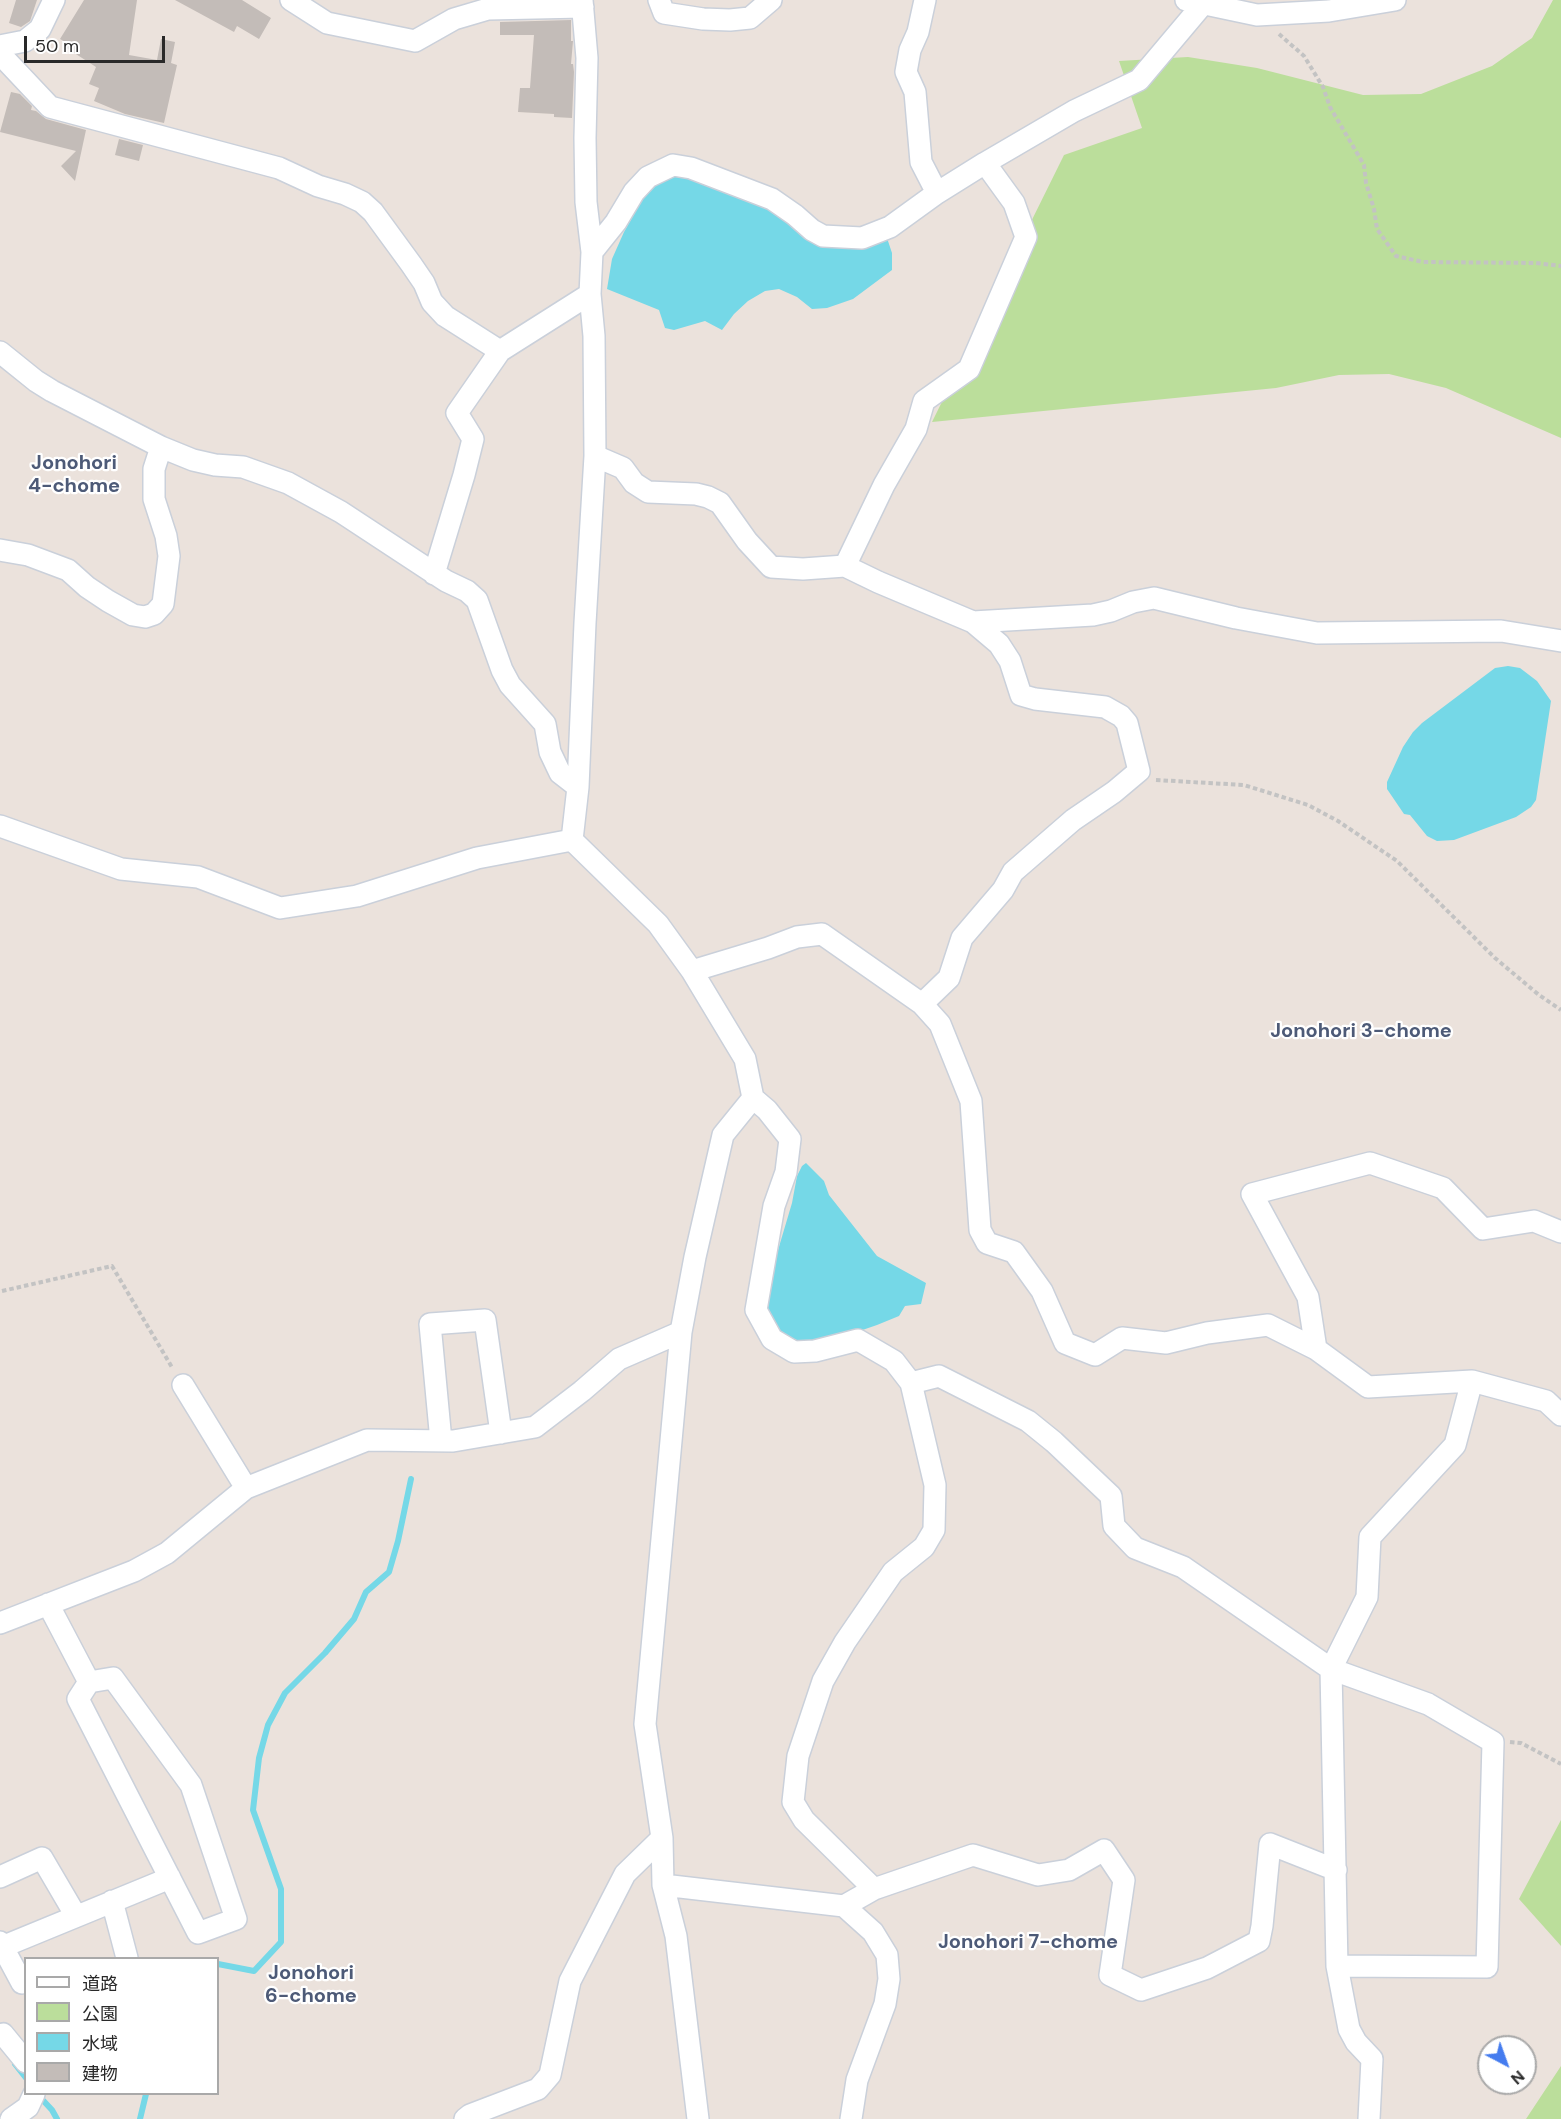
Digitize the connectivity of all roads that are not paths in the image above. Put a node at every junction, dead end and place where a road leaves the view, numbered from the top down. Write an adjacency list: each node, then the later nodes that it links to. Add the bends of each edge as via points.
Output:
1 (54, 0): 10 (street, via 39,29 25,41)
2 (291, 0): 9 (street)
3 (659, 0): 4 (street, via 664,13 730,20 750,18)
4 (771, 0)
5 (924, 0): 13 (street, via 906,72 915,92 921,162)
6 (1395, 0): 7 (street, via 1329,11 1257,15)
7 (1195, 2): 12 (street, via 1138,80 1074,111)
8 (582, 3): 9 (street, via 488,9 454,19 415,41 327,23); 14 (street, via 587,58 586,202)
9 (315, 7)
10 (0, 46)
11 (0, 54): 16 (street, via 50,107 279,168 362,202 411,264 432,302 445,316)
12 (985, 163): 13 (street); 21 (street, via 1014,203 1026,237 969,369 924,401 916,429 884,484)
13 (938, 193): 14 (street, via 890,227 862,238 838,238 812,230 772,199 692,168 673,165 648,177 634,192)
14 (592, 252): 15 (street)
15 (590, 294): 16 (street); 19 (street)
16 (500, 351): 22 (street, via 457,413 473,439)
17 (0, 352): 18 (street, via 52,391)
18 (161, 447): 20 (street, via 154,469 154,499 169,556 163,604 154,614 133,615 87,587 68,570); 22 (street, via 193,460 243,466 288,483 341,512)
19 (595, 456): 21 (street, via 623,468 634,483 648,492 696,494 720,503 771,567); 25 (street)
20 (0, 550)
21 (846, 566): 23 (street)
22 (434, 574): 25 (street, via 477,600 501,669 545,724 550,752 560,773)
23 (973, 622): 24 (street, via 1093,615 1154,598 1317,633 1501,631); 29 (street, via 999,644 1010,661 1021,695 1105,707 1121,716 1130,731 1139,771 1073,820 1013,872 1003,890 962,938 949,978)
24 (1561, 641)
25 (578, 787): 27 (street)
26 (0, 826): 27 (street, via 121,869 198,877 280,908 357,896 477,858)
27 (572, 840): 28 (street, via 658,924)
28 (692, 970): 29 (street, via 797,936 822,934); 30 (street, via 745,1059)
29 (922, 1004): 33 (street, via 940,1024 971,1101 980,1230 987,1243 1014,1252 1042,1291 1065,1343 1095,1355 1122,1338 1166,1343 1268,1325)
30 (753, 1098): 32 (street, via 723,1135); 35 (street, via 790,1138 786,1172 774,1206 762,1272 756,1310 761,1320 772,1339 794,1352 858,1340 894,1361)
31 (1561, 1232): 33 (street, via 1534,1221 1483,1229 1443,1188 1370,1163 1252,1194 1308,1298)
32 (681, 1332): 38 (street, via 619,1359 535,1427); 45 (street, via 645,1724)
33 (1316, 1350): 34 (street, via 1368,1387)
34 (1472, 1381): 37 (street, via 1546,1401); 43 (street, via 1455,1445 1370,1537 1367,1597)
35 (911, 1383): 43 (street, via 939,1376 1028,1421 1112,1496 1114,1526 1134,1548 1183,1567); 50 (street, via 935,1485 934,1530 924,1547 893,1572 823,1681 798,1756 793,1802 804,1820)
36 (183, 1385): 40 (street)
37 (1561, 1415)
38 (501, 1433): 39 (street); 39 (street, via 485,1320 430,1324)
39 (441, 1441): 40 (street, via 367,1440)
40 (246, 1488): 41 (street, via 167,1553 134,1571)
41 (48, 1604): 42 (street); 44 (street)
42 (0, 1623)
43 (1331, 1669): 46 (street); 56 (street, via 1428,1704 1493,1742 1487,1967)
44 (89, 1682): 48 (street, via 78,1699); 48 (street, via 113,1678 191,1785 236,1919 198,1933)
45 (662, 1838): 49 (street); 62 (street, via 625,1874 570,1981 550,2075 538,2089)
46 (1336, 1870): 50 (street, via 1270,1844 1259,1941 1207,1968 1141,1990 1110,1975 1124,1880 1104,1850 1069,1869 1038,1875 973,1855); 56 (street)
47 (0, 1877): 53 (street, via 42,1858)
48 (170, 1878): 51 (street)
49 (663, 1885): 52 (street); 63 (street, via 676,1936)
50 (874, 1889): 52 (street)
51 (112, 1901): 53 (street); 55 (street)
52 (844, 1906): 64 (street, via 873,1932 887,1956 890,1979 885,2004 857,2080)
53 (76, 1916): 54 (street)
54 (1, 1945): 57 (street)
55 (126, 1957)
56 (1337, 1966): 65 (street, via 1349,2029 1372,2059)
57 (22, 1983)
58 (0, 2036): 59 (street, via 3,2034)
59 (24, 2060)
60 (34, 2095): 61 (street, via 28,2107)
61 (11, 2119)
62 (465, 2119)
63 (698, 2119)
64 (851, 2119)
65 (1369, 2119)

